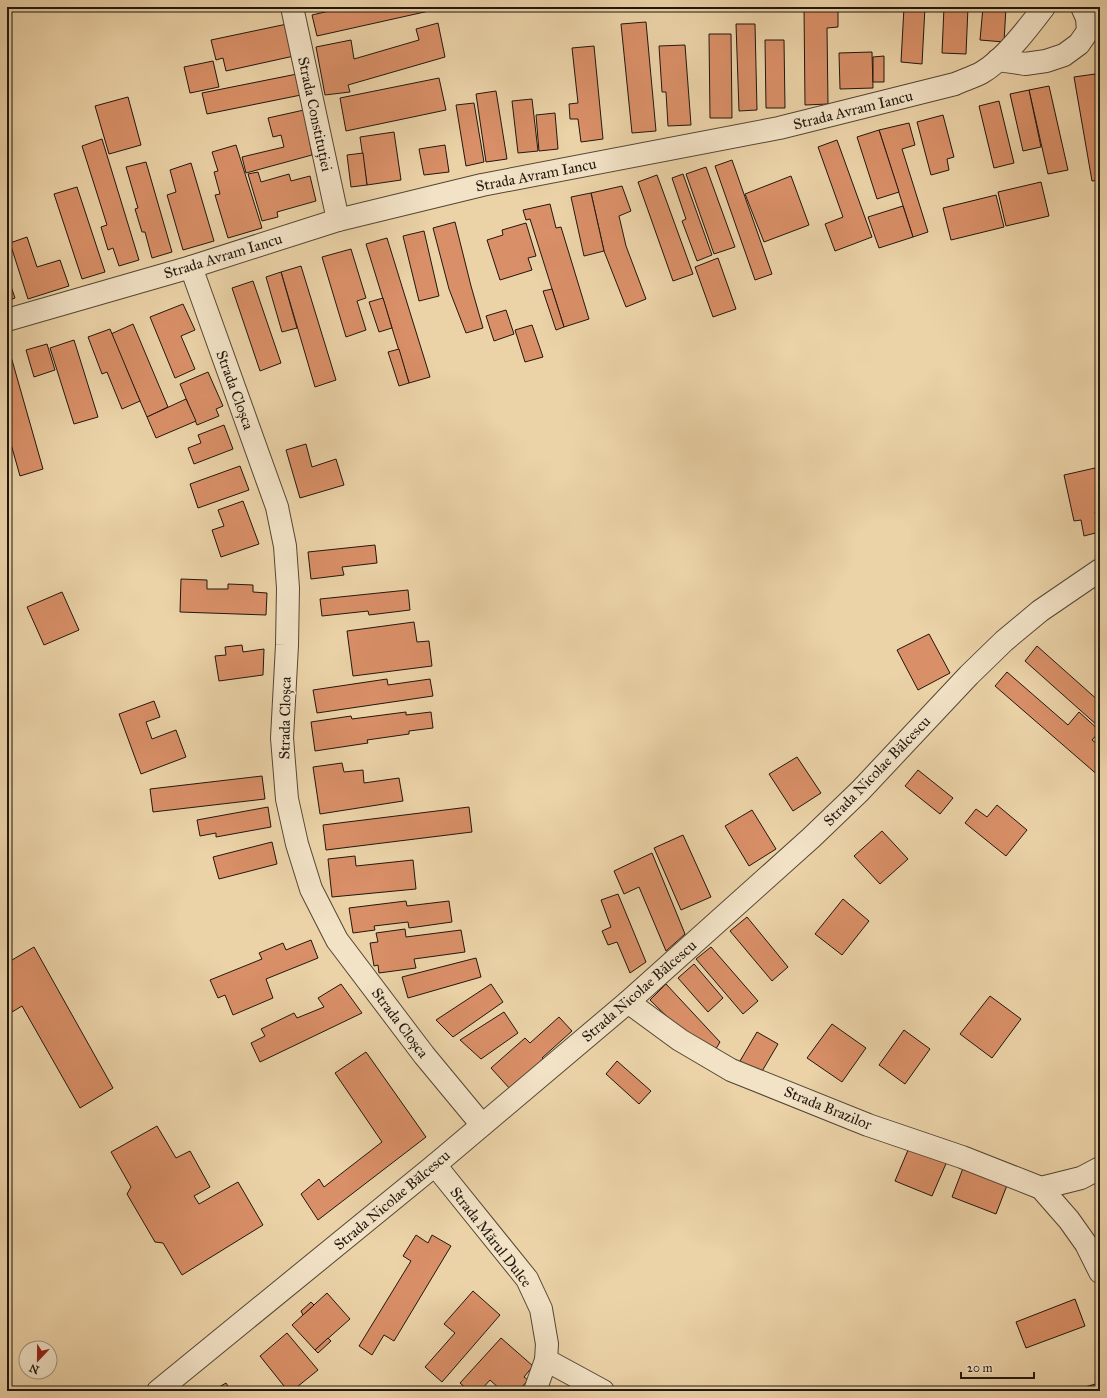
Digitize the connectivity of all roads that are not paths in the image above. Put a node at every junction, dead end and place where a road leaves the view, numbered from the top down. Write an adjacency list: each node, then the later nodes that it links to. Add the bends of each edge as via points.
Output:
1 (292, 7): 5 (street, Strada Constituției)
2 (1044, 7): 4 (street, Strada Avram Iancu)
3 (1082, 7): 4 (street, via 1087,18 1088,31 1079,44 1064,55 1046,62 1025,64)
4 (998, 60): 5 (street, Strada Avram Iancu, via 982,72 955,84 779,128 482,185)
5 (338, 220): 6 (street, Strada Avram Iancu)
6 (191, 267): 7 (street, Strada Avram Iancu); 10 (street, Strada Cloșca, via 277,507 285,546 288,588 282,738 287,799 311,889 337,940 424,1055)
7 (7, 320)
8 (1100, 570): 9 (street, Strada Nicolae Bălcescu, via 1040,611 1004,640 860,791)
9 (628, 1002): 10 (street, Strada Nicolae Bălcescu); 13 (street, Strada Brazilor, via 680,1040 731,1070 868,1125 962,1157)
10 (482, 1125): 11 (street, Strada Nicolae Bălcescu)
11 (435, 1165): 15 (street, Strada Mărul Dulce, via 527,1279 541,1310 547,1344); 16 (street, Strada Nicolae Bălcescu)
12 (1100, 1168): 13 (street, via 1081,1178)
13 (1041, 1188): 14 (street, Strada Brazilor, via 1086,1244)
14 (1100, 1272)
15 (546, 1360): 17 (street, Strada Mărul Dulce); 18 (street)
16 (158, 1391)
17 (535, 1391)
18 (603, 1391)

